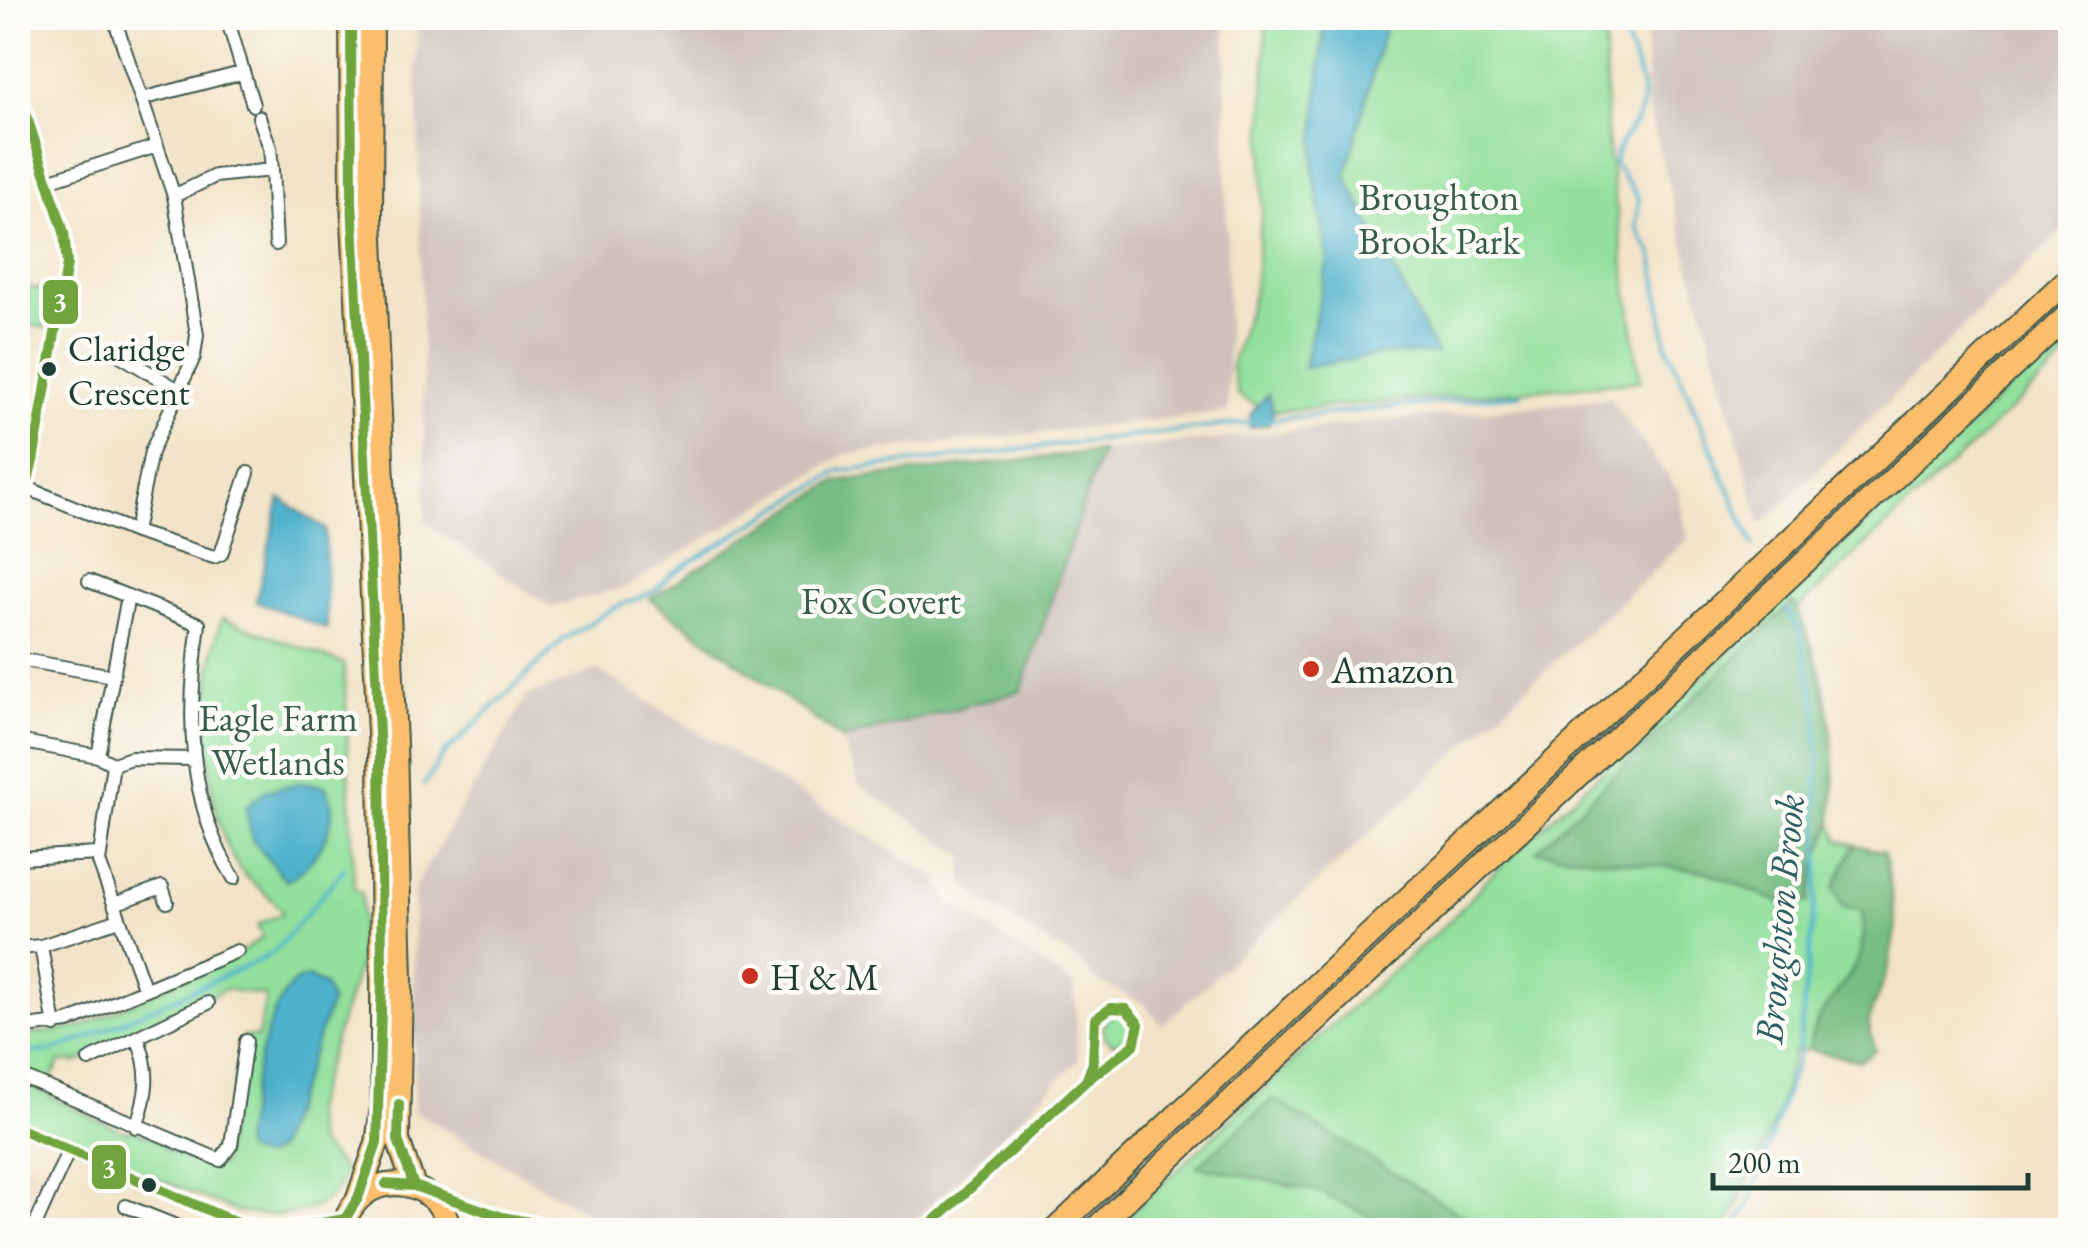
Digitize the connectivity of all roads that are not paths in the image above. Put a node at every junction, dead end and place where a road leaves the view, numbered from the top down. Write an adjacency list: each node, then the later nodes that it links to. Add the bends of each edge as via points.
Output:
1 (114, 18): 7 (street)
2 (227, 18): 5 (street)
3 (350, 18): 56 (highway, via 352,201 380,754 382,976 382,1106)
4 (372, 18): 55 (highway, via 371,217 396,780 398,1140)
5 (241, 72): 7 (street); 9 (street)
6 (18, 90): 10 (street)
7 (141, 99): 8 (street)
8 (156, 146): 10 (street); 11 (street)
9 (272, 170): 11 (street, via 215,176); 12 (street)
10 (48, 181): 18 (street, via 67,264)
11 (174, 196): 16 (street, via 196,335)
12 (276, 244)
13 (2070, 277): 67 (highway)
14 (2070, 313): 68 (highway)
15 (114, 350): 16 (street)
16 (180, 391): 22 (street, via 151,452)
17 (18, 421): 18 (street)
18 (38, 425): 20 (street)
19 (248, 472): 22 (street, via 220,554)
20 (26, 488): 21 (street); 22 (street)
21 (18, 518)
22 (135, 532)
23 (89, 581): 24 (street)
24 (128, 596): 26 (street); 29 (street, via 199,624 190,714)
25 (18, 659): 26 (street)
26 (113, 676): 28 (street)
27 (20, 742): 28 (street); 31 (street)
28 (98, 756): 30 (street)
29 (194, 760): 30 (street, via 131,758); 34 (street, via 208,824)
30 (113, 764): 32 (street)
31 (18, 767)
32 (98, 854): 33 (street); 36 (street)
33 (18, 858)
34 (234, 878)
35 (167, 902): 36 (street, via 162,888)
36 (114, 904): 37 (street)
37 (119, 920): 38 (street); 41 (street)
38 (41, 946): 39 (street); 43 (street)
39 (18, 948)
40 (238, 951): 41 (street)
41 (144, 987): 43 (street)
42 (208, 1003): 45 (street)
43 (55, 1026): 44 (street)
44 (18, 1028)
45 (137, 1037): 49 (street); 52 (street, via 147,1060 148,1091)
46 (1094, 1040): 48 (street, via 1104,1051); 48 (street, via 1099,1014 1126,1009 1139,1033); 51 (street)
47 (246, 1041): 52 (street, via 231,1145 220,1160)
48 (1121, 1054): 51 (street)
49 (89, 1060)
50 (18, 1079): 52 (street)
51 (1086, 1081): 66 (street)
52 (136, 1127)
53 (18, 1128): 54 (street)
54 (68, 1152): 60 (street); 62 (street, via 240,1224)
55 (420, 1188): 56 (highway, via 384,1184); 59 (street); 63 (highway, via 438,1202)
56 (358, 1198): 58 (highway)
57 (126, 1206): 61 (street)
58 (344, 1225): 62 (street)
59 (539, 1225): 64 (street); 65 (street)
60 (34, 1230)
61 (186, 1230)
62 (281, 1230)
63 (450, 1230)
64 (521, 1230)
65 (572, 1230)
66 (925, 1230)
67 (1055, 1230)
68 (1094, 1230)

